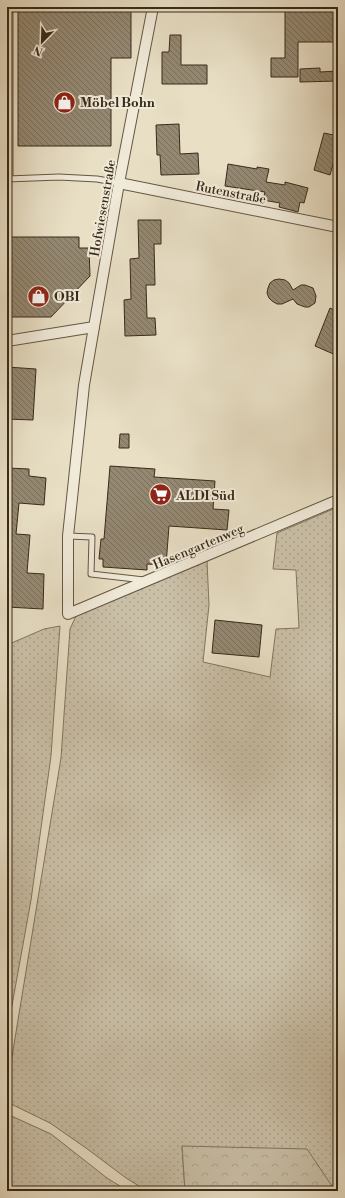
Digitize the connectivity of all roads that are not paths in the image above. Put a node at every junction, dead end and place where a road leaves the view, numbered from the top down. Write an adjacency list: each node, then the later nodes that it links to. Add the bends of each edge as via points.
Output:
1 (10, 7): 3 (lane)
2 (153, 7): 5 (street, Hofwiesenstraße)
3 (9, 82): 4 (lane)
4 (9, 179): 5 (lane, via 59,177)
5 (119, 183): 6 (street, Rutenstraße); 7 (street, Hofwiesenstraße)
6 (338, 227)
7 (94, 327): 8 (street); 10 (street, Hofwiesenstraße, via 84,385)
8 (7, 341)
9 (338, 500): 11 (street, Hasengartenweg)
10 (68, 536): 11 (lane, via 92,537 91,574); 12 (street, Hofwiesenstraße)
11 (148, 581): 12 (street, Hasengartenweg)
12 (68, 614)

